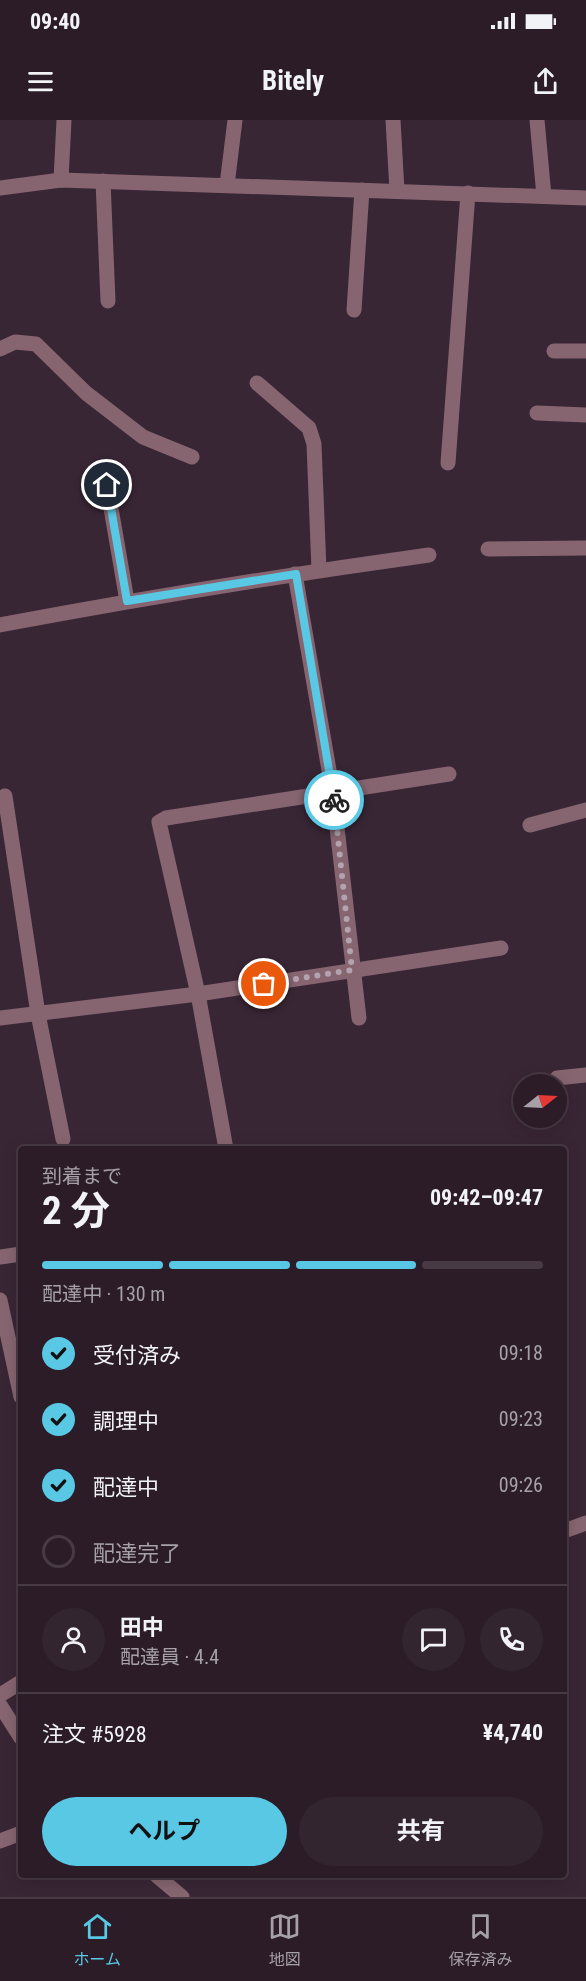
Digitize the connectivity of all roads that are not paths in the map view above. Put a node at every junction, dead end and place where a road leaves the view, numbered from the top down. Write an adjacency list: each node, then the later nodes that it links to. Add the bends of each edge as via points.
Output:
1 (64, 120): 5 (street)
2 (235, 120): 7 (street)
3 (393, 120): 10 (street)
4 (537, 120): 12 (street)
5 (61, 180): 6 (street); 8 (street)
6 (103, 181): 7 (street); 14 (street)
7 (227, 185): 9 (street)
8 (0, 188)
9 (362, 190): 10 (street); 15 (street)
10 (397, 191): 11 (street)
11 (468, 193): 12 (street); 23 (street)
12 (544, 195): 13 (street)
13 (586, 198)
14 (108, 301)
15 (354, 310)
16 (0, 349): 22 (street, via 15,342 36,344 86,393 143,436)
17 (554, 351): 18 (street)
18 (586, 351)
19 (257, 383): 28 (street, via 309,428 314,444)
20 (537, 413): 21 (street)
21 (586, 415)
22 (192, 457)
23 (448, 464)
24 (107, 485): 30 (street)
25 (586, 548): 26 (street)
26 (488, 549)
27 (429, 555): 28 (street)
28 (319, 570): 29 (street)
29 (296, 574): 30 (street); 33 (street)
30 (127, 601): 31 (street)
31 (0, 625)
32 (448, 774): 33 (street)
33 (333, 793): 38 (street); 39 (street, via 159,822)
34 (4, 796): 40 (street)
35 (586, 810): 36 (street)
36 (530, 825)
37 (501, 948): 38 (street)
38 (352, 970): 39 (street); 42 (street)
39 (198, 994): 40 (street); 46 (street)
40 (38, 1014): 41 (street); 45 (street)
41 (0, 1018)
42 (359, 1018)
43 (586, 1075): 44 (street)
44 (567, 1077)
45 (63, 1139)
46 (225, 1146)
47 (18, 1254): 48 (street)
48 (0, 1257)
49 (0, 1300): 50 (street)
50 (18, 1383)
51 (586, 1523): 52 (street)
52 (567, 1530)
53 (18, 1684): 54 (street)
54 (0, 1695)
55 (0, 1706): 56 (street)
56 (18, 1733)
57 (18, 1834): 58 (street)
58 (0, 1841)
59 (160, 1878): 60 (street)
60 (182, 1897)

